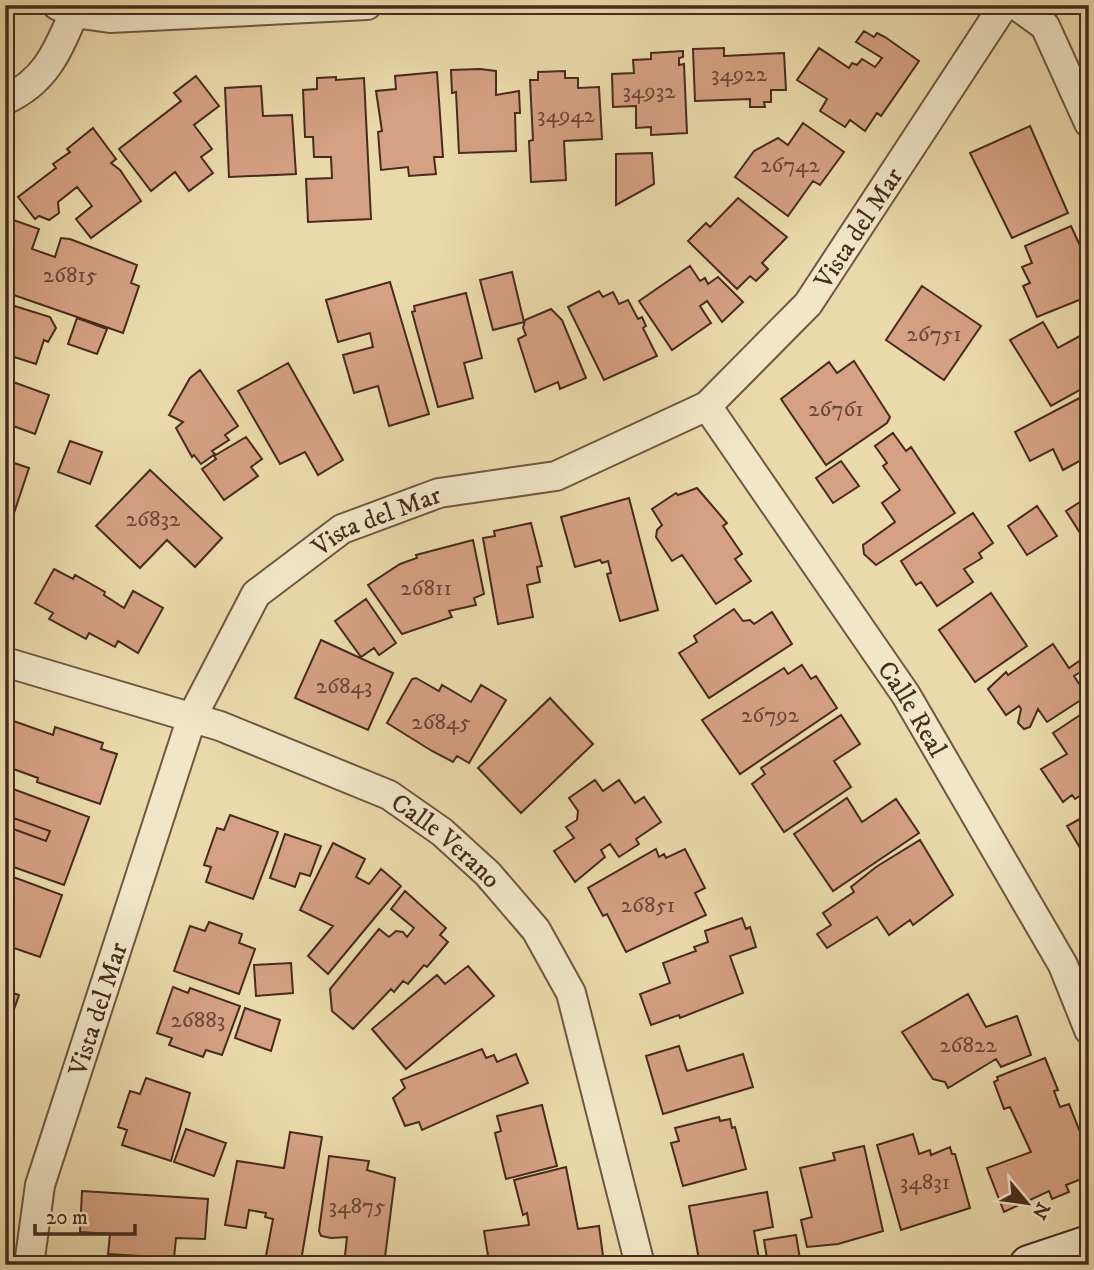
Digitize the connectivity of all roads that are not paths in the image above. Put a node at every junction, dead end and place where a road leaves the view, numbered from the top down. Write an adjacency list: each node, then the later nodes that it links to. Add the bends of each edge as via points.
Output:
1 (368, 5): 4 (street, via 110,18)
2 (1004, 5): 7 (street, Vista del Mar, via 808,304)
3 (1016, 5): 6 (street, via 1045,26)
4 (66, 9): 5 (street, via 53,60 27,90)
5 (5, 100)
6 (1089, 123)
7 (707, 406): 9 (street, Vista del Mar, via 555,476 439,493 342,529 256,594); 10 (street, Calle Real, via 906,695 1063,965)
8 (5, 662): 9 (street, Calle Verano)
9 (192, 717): 12 (street, Vista del Mar, via 40,1185); 13 (street, Calle Verano, via 389,795 442,832 488,874 536,930 571,993)
10 (1089, 1030)
11 (1089, 1245): 14 (street)
12 (29, 1265)
13 (640, 1265)
14 (1029, 1265)

